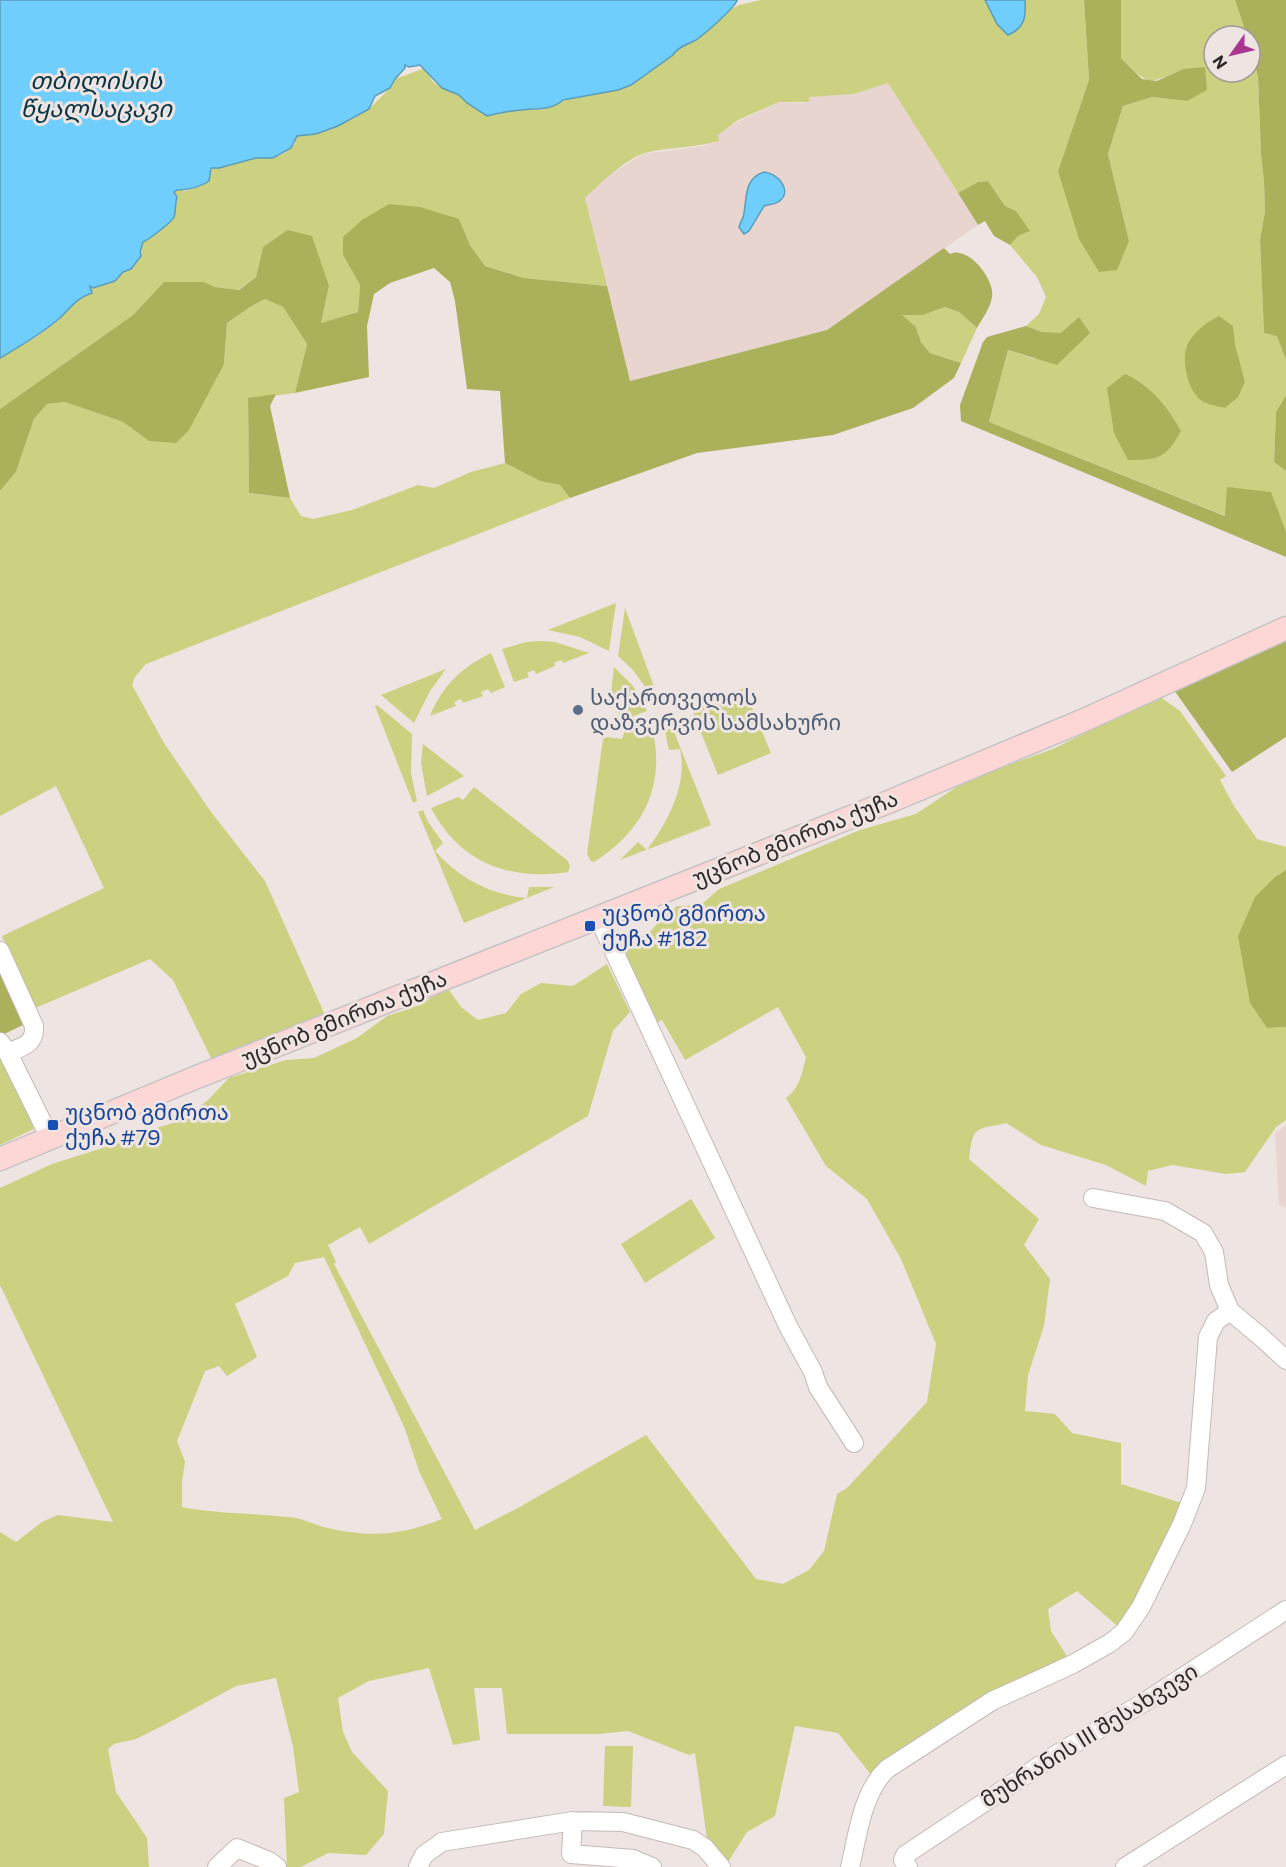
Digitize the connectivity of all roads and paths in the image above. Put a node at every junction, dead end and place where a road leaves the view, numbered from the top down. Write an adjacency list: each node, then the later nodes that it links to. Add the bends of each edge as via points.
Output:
1 (1286, 628): 2 (main road, უცნობ გმირთა ქუჩა, via 1020,747)
2 (597, 917): 5 (main road, უცნობ გმირთა ქუჩა); 10 (street, via 788,1326 818,1387)
3 (0, 951): 4 (street, via 34,1026 32,1041)
4 (4, 1047): 5 (street)
5 (50, 1138): 6 (main road, უცნობ გმირთა ქუჩა)
6 (0, 1159)
7 (1094, 1198): 8 (street, via 1165,1211 1203,1233 1214,1252)
8 (1230, 1311): 9 (street); 19 (street, via 1216,1321 1208,1337 1196,1488 1141,1607 1124,1632 1073,1664 992,1701 887,1769 876,1780 861,1817)
9 (1286, 1360)
10 (854, 1443)
11 (1286, 1610): 20 (street, მუხრანის III შესახვევი, via 963,1815 905,1855 903,1860)
12 (1286, 1765): 21 (street)
13 (573, 1821): 16 (street, via 442,1842 424,1855); 17 (street, via 571,1854 633,1859); 18 (street, via 623,1822 677,1834 705,1848)
14 (217, 1867): 15 (street, via 237,1848)
15 (277, 1867)
16 (418, 1867)
17 (652, 1867)
18 (721, 1867)
19 (850, 1867)
20 (908, 1867)
21 (1125, 1867)

